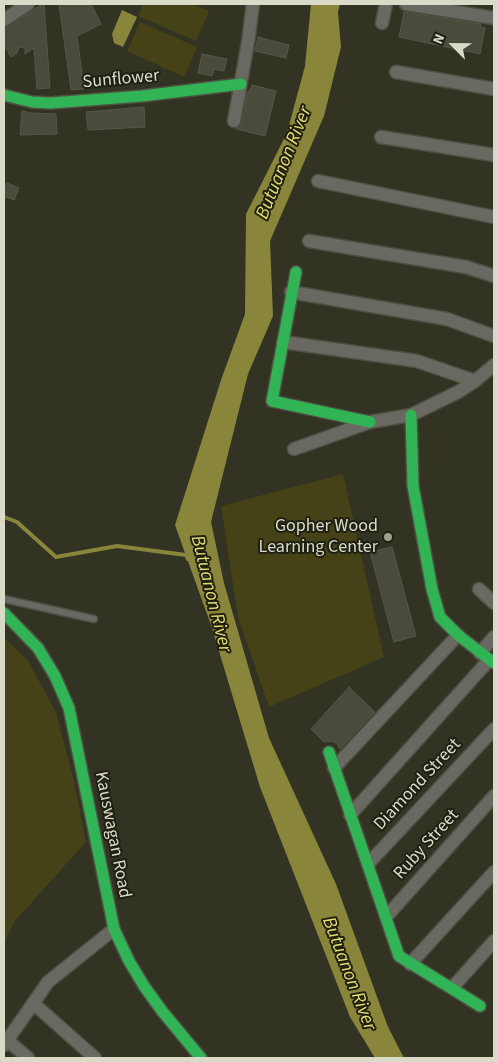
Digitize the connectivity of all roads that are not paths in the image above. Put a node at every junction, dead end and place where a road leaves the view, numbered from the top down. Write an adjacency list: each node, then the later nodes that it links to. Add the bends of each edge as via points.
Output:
1 (28, 4): 6 (street)
2 (253, 4): 9 (street)
3 (386, 4): 7 (street)
4 (406, 4): 5 (street)
5 (494, 18)
6 (4, 20)
7 (382, 23)
8 (396, 72): 10 (street)
9 (241, 84): 11 (street, Sunflower, via 51,103); 12 (street)
10 (494, 89)
11 (4, 95)
12 (234, 121)
13 (381, 137): 14 (street)
14 (494, 155)
15 (318, 181): 16 (street)
16 (494, 217)
17 (309, 241): 19 (street, via 466,267)
18 (296, 272): 20 (street)
19 (494, 276)
20 (291, 292): 21 (street, via 447,319); 22 (street)
21 (494, 336)
22 (283, 342): 24 (street, via 417,362); 26 (street, via 272,401)
23 (494, 365): 24 (street)
24 (475, 381): 25 (street)
25 (411, 414): 26 (street); 33 (street, via 413,486 432,589 440,617)
26 (370, 422): 27 (street)
27 (294, 449)
28 (479, 589): 30 (street)
29 (4, 599): 32 (lane)
30 (494, 603)
31 (4, 614): 44 (street, Kauswagan Road, via 38,648 69,708)
32 (94, 619)
33 (458, 635): 35 (street); 38 (street)
34 (494, 637): 35 (street)
35 (488, 659): 40 (street)
36 (494, 729): 41 (street, Diamond Street)
37 (329, 752): 38 (street)
38 (334, 768): 40 (street)
39 (494, 796): 43 (street, Ruby Street)
40 (350, 816): 41 (street)
41 (368, 864): 43 (street)
42 (494, 872): 46 (street)
43 (386, 917): 46 (street, via 399,956)
44 (114, 929): 48 (street, via 48,982); 53 (street, Kauswagan Road, via 144,986)
45 (494, 941): 47 (street)
46 (410, 964): 47 (street)
47 (452, 988): 49 (street)
48 (33, 1003): 50 (street); 52 (street)
49 (480, 1006)
50 (5, 1042): 51 (street)
51 (28, 1058)
52 (95, 1058)
53 (201, 1058)

